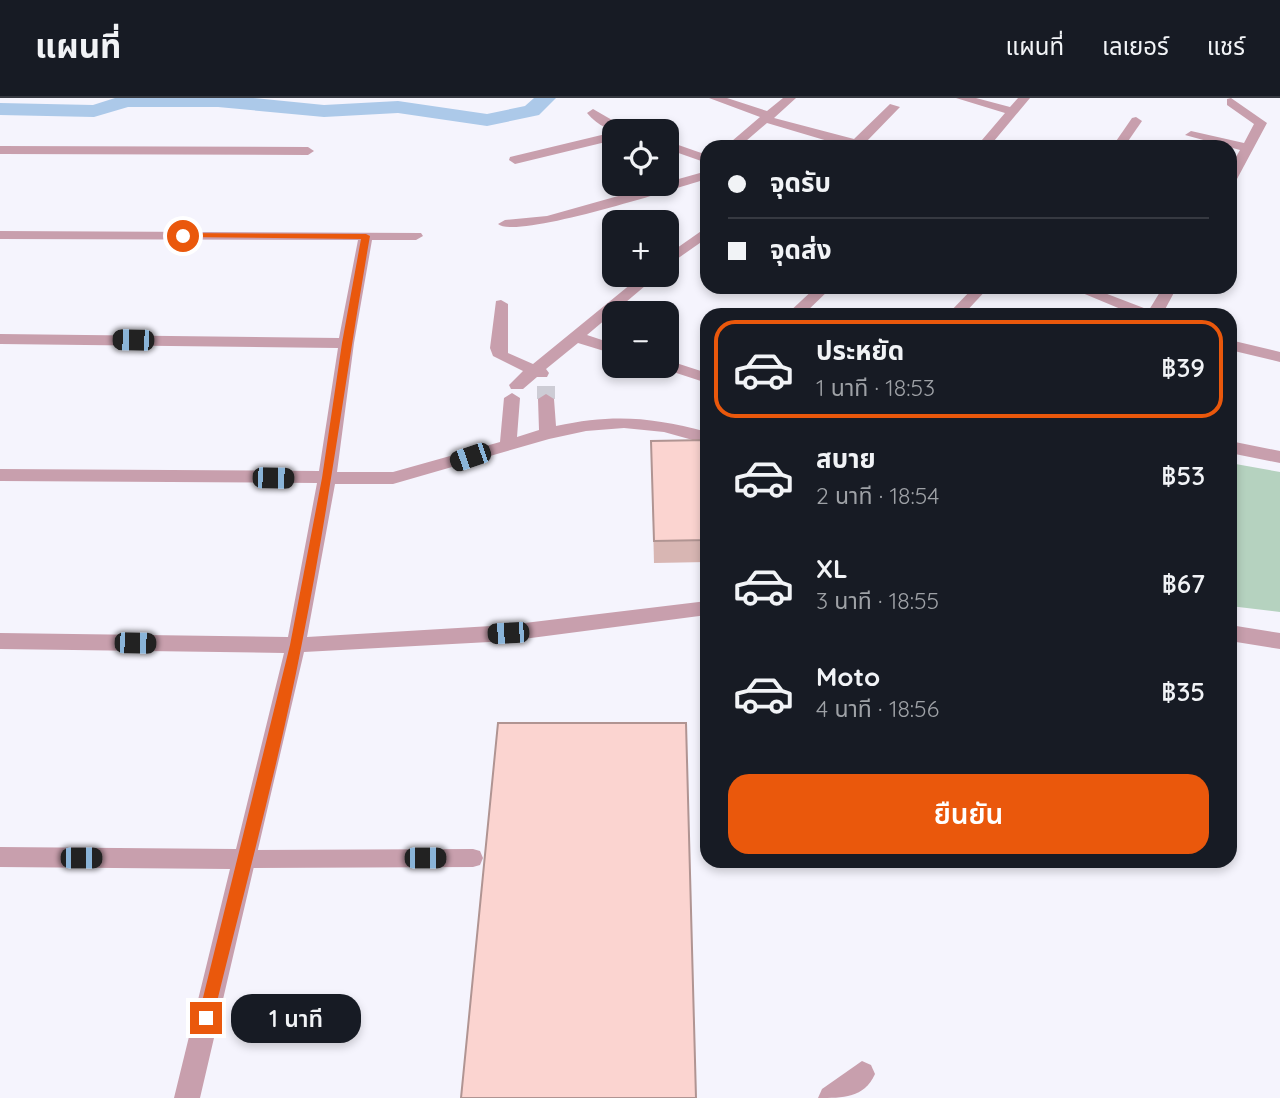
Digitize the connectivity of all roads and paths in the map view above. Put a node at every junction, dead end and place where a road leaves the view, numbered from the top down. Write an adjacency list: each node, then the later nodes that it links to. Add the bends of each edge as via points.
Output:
1 (715, 98): 9 (street)
2 (790, 98): 9 (street)
3 (962, 98): 7 (street)
4 (1024, 98): 7 (street)
5 (1231, 102): 21 (street, via 1261,123)
6 (894, 107): 16 (street)
7 (1013, 111): 17 (street)
8 (593, 113): 10 (street)
9 (767, 117): 14 (street); 15 (street)
10 (602, 121)
11 (1136, 121): 18 (street)
12 (1191, 135): 19 (street)
13 (602, 139): 26 (street)
14 (739, 140)
15 (841, 140)
16 (865, 140)
17 (988, 140)
18 (1123, 140)
19 (1213, 140)
20 (1237, 145): 21 (street)
21 (1248, 148): 27 (street)
22 (679, 149): 25 (street)
23 (0, 150): 24 (street)
24 (308, 151)
25 (700, 157)
26 (515, 160)
27 (1237, 167)
28 (700, 177): 29 (street, via 548,220)
29 (505, 225)
30 (0, 235): 31 (street)
31 (366, 236): 32 (street); 45 (street)
32 (416, 236)
33 (700, 236): 34 (street)
34 (679, 253)
35 (636, 287): 43 (street)
36 (817, 294): 40 (street)
37 (975, 294): 41 (street)
38 (1094, 294): 42 (street)
39 (501, 304): 51 (street, via 501,356)
40 (802, 308)
41 (962, 308)
42 (1132, 308)
43 (574, 336): 46 (street); 51 (street)
44 (0, 339): 45 (street)
45 (346, 343): 58 (street)
46 (602, 345)
47 (1237, 347): 48 (street)
48 (1280, 357)
49 (679, 369): 50 (street)
50 (700, 376)
51 (544, 378): 52 (street); 54 (street, via 515,391)
52 (548, 432): 53 (street, via 612,422 655,423); 54 (street)
53 (700, 435)
54 (508, 445): 58 (street, via 393,478)
55 (1237, 448): 56 (street)
56 (1280, 457)
57 (0, 475): 58 (street)
58 (327, 478): 63 (street)
59 (700, 609): 63 (street, via 508,633)
60 (1237, 634): 62 (street)
61 (0, 641): 63 (street)
62 (1280, 641)
63 (296, 645): 66 (street)
64 (0, 857): 66 (street)
65 (473, 858): 66 (lane)
66 (243, 859): 68 (street)
67 (862, 1074): 69 (street)
68 (187, 1098)
69 (831, 1098)

